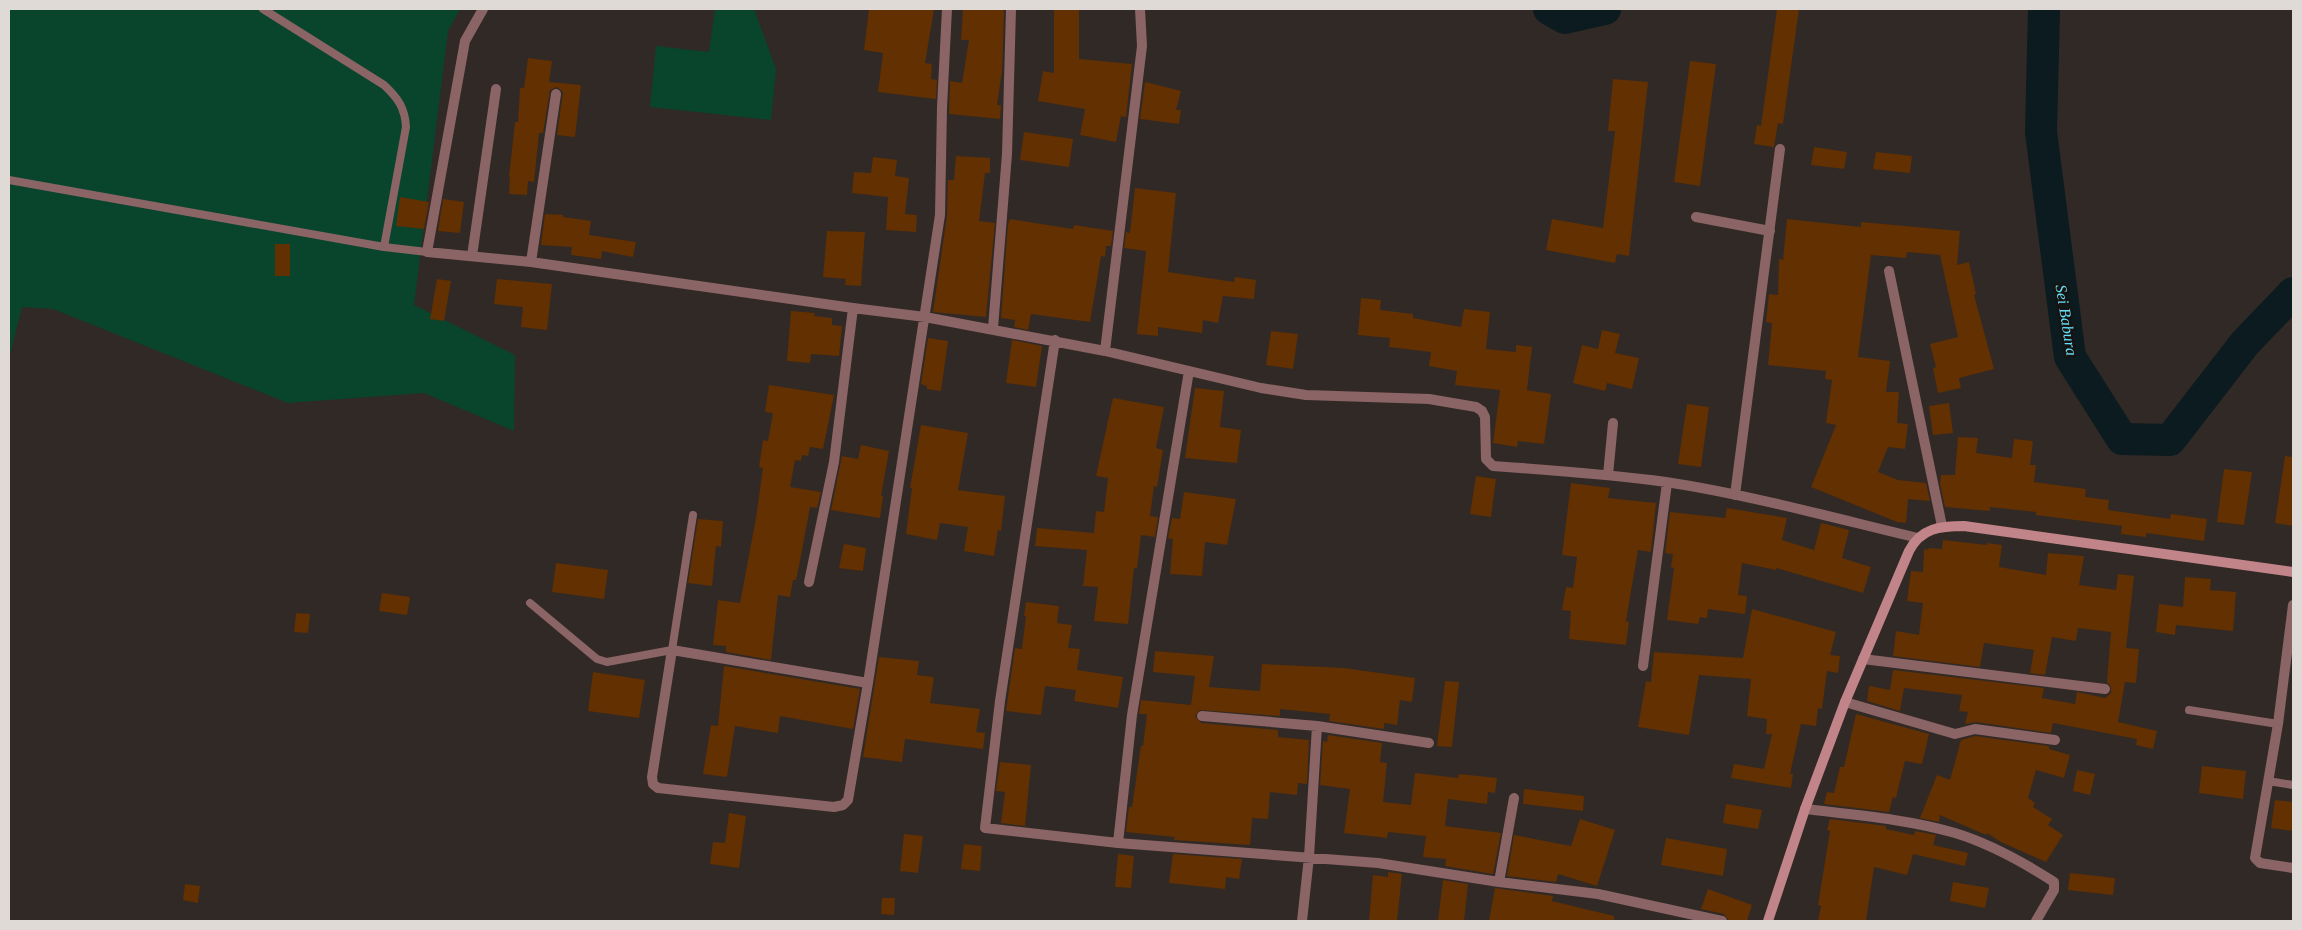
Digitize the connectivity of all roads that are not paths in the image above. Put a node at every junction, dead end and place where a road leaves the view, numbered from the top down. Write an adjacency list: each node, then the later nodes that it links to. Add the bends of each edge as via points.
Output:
1 (263, 9): 12 (lane, via 384,85 399,99 406,127)
2 (483, 9): 13 (street, via 464,41)
3 (947, 9): 18 (street, via 940,215)
4 (1011, 9): 19 (street, via 1007,154)
5 (1140, 9): 21 (street, via 1142,46)
6 (496, 89): 14 (street)
7 (556, 94): 15 (street)
8 (1780, 149): 11 (street)
9 (9, 180): 12 (lane)
10 (1696, 217): 11 (street)
11 (1770, 231): 26 (street)
12 (384, 247): 13 (lane)
13 (427, 252): 14 (street)
14 (472, 256): 15 (street)
15 (531, 262): 17 (street)
16 (1889, 271): 28 (street)
17 (853, 308): 18 (street); 31 (street, via 834,462)
18 (925, 317): 19 (street); 37 (street)
19 (992, 328): 20 (street)
20 (1055, 340): 21 (street); 50 (street, via 984,826 987,830)
21 (1105, 351): 22 (street)
22 (1189, 371): 24 (street, via 1306,395 1430,399 1476,408 1485,417 1486,459 1493,466); 50 (street, via 1132,715)
23 (1613, 423): 24 (street)
24 (1608, 475): 25 (street)
25 (1667, 483): 26 (street); 36 (street)
26 (1735, 495): 29 (street)
27 (693, 515): 34 (lane)
28 (1942, 526): 29 (main road, via 1928,530); 30 (main road, via 1964,526)
29 (1918, 538): 35 (main road)
30 (2293, 572)
31 (809, 582)
32 (530, 603): 34 (lane, via 598,659 607,662)
33 (2293, 605): 42 (street)
34 (672, 650): 37 (street); 37 (street, via 652,777 658,788 842,806 848,800)
35 (1862, 659): 38 (street); 39 (main road)
36 (1643, 666)
37 (868, 683)
38 (2105, 689)
39 (1845, 702): 44 (street, via 1954,734 1976,729); 49 (main road)
40 (2189, 710): 42 (lane)
41 (1202, 716): 43 (street)
42 (2278, 724): 46 (street)
43 (1317, 726): 45 (street); 51 (street)
44 (2055, 740)
45 (1429, 743)
46 (2268, 781): 47 (lane); 52 (street, via 2255,858 2260,863)
47 (2293, 785)
48 (1514, 798): 53 (street)
49 (1805, 809): 56 (main road); 57 (street, via 1908,823 1955,833 1996,848 2054,882 2054,890)
50 (1118, 842): 51 (street)
51 (1309, 857): 53 (street, via 1378,863); 54 (street)
52 (2293, 868)
53 (1499, 882): 55 (street, via 1598,894)
54 (1302, 921)
55 (1722, 921)
56 (1768, 921)
57 (2036, 921)

